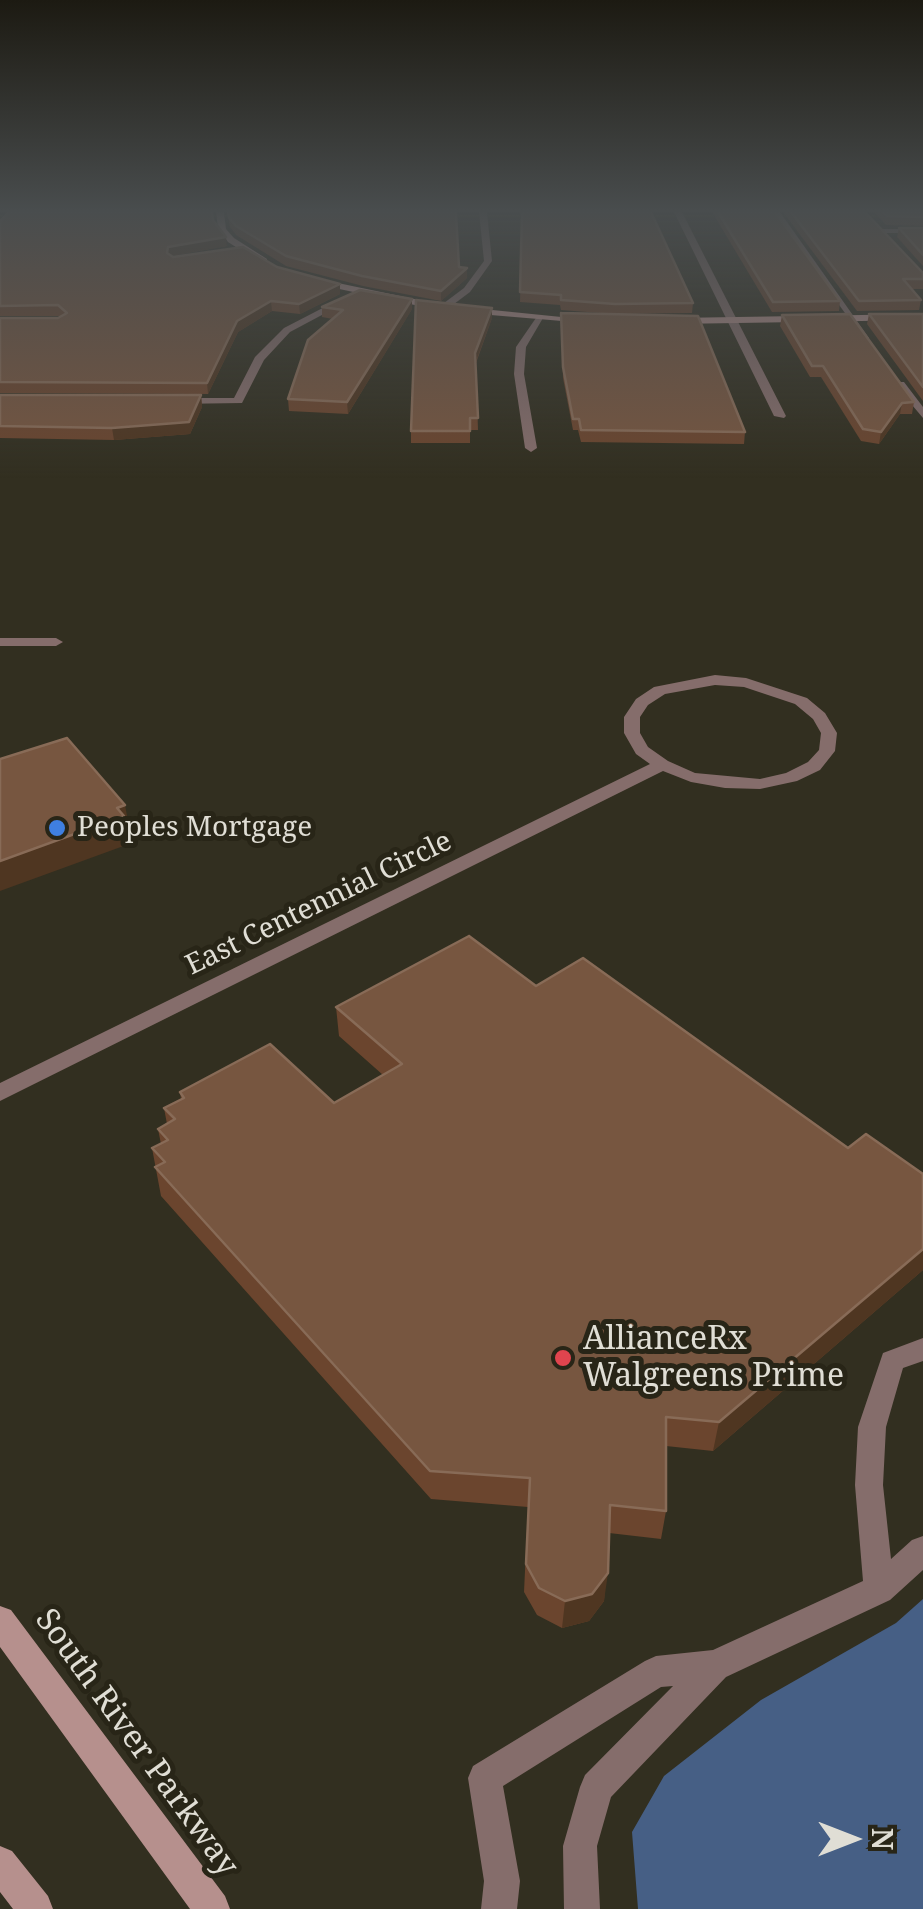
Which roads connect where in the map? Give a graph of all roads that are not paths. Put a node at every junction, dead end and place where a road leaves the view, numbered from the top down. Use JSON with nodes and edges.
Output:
{"nodes":[{"id":1,"x":341,"y":301,"type":"edge"},
{"id":2,"x":405,"y":301,"type":"edge"},
{"id":3,"x":452,"y":301,"type":"edge"},
{"id":4,"x":725,"y":301,"type":"edge"},
{"id":5,"x":840,"y":301,"type":"edge"},
{"id":6,"x":443,"y":308,"type":"junction"},
{"id":7,"x":923,"y":317,"type":"edge"},
{"id":8,"x":538,"y":318,"type":"junction"},
{"id":9,"x":595,"y":320,"type":"edge"},
{"id":10,"x":735,"y":320,"type":"junction"},
{"id":11,"x":854,"y":320,"type":"junction"},
{"id":12,"x":665,"y":321,"type":"edge"},
{"id":13,"x":868,"y":340,"type":"edge"},
{"id":14,"x":890,"y":370,"type":"edge"},
{"id":15,"x":159,"y":401,"type":"edge"},
{"id":16,"x":923,"y":415,"type":"edge"},
{"id":17,"x":780,"y":416,"type":"dead end"},
{"id":18,"x":531,"y":448,"type":"dead end"},
{"id":19,"x":0,"y":642,"type":"edge"},
{"id":20,"x":56,"y":642,"type":"dead end"},
{"id":21,"x":662,"y":765,"type":"junction"},
{"id":22,"x":0,"y":1093,"type":"edge"},
{"id":23,"x":923,"y":1349,"type":"edge"},
{"id":24,"x":923,"y":1550,"type":"edge"},
{"id":25,"x":880,"y":1588,"type":"junction"},
{"id":26,"x":0,"y":1621,"type":"edge"},
{"id":27,"x":715,"y":1666,"type":"junction"},
{"id":28,"x":0,"y":1863,"type":"edge"},
{"id":29,"x":35,"y":1909,"type":"edge"},
{"id":30,"x":212,"y":1909,"type":"edge"},
{"id":31,"x":499,"y":1909,"type":"edge"},
{"id":32,"x":582,"y":1909,"type":"edge"}],
"edges":[{"from":1,"to":15,"type":"street"},
{"from":2,"to":6,"type":"street"},
{"from":3,"to":6,"type":"street"},
{"from":4,"to":10,"type":"street"},
{"from":5,"to":11,"type":"street"},
{"from":6,"to":8,"type":"street"},
{"from":7,"to":11,"type":"street"},
{"from":8,"to":9,"type":"street"},
{"from":8,"to":18,"type":"street"},
{"from":10,"to":11,"type":"street"},
{"from":10,"to":12,"type":"street"},
{"from":10,"to":17,"type":"street"},
{"from":11,"to":13,"type":"street"},
{"from":14,"to":16,"type":"street"},
{"from":19,"to":20,"type":"street"},
{"from":21,"to":21,"type":"street"},
{"from":21,"to":22,"type":"street","name":"East Centennial Circle"},
{"from":23,"to":25,"type":"street"},
{"from":24,"to":25,"type":"street"},
{"from":25,"to":27,"type":"street"},
{"from":26,"to":30,"type":"street","name":"South River Parkway"},
{"from":27,"to":31,"type":"street"},
{"from":27,"to":32,"type":"street"},
{"from":28,"to":29,"type":"street"}]}
